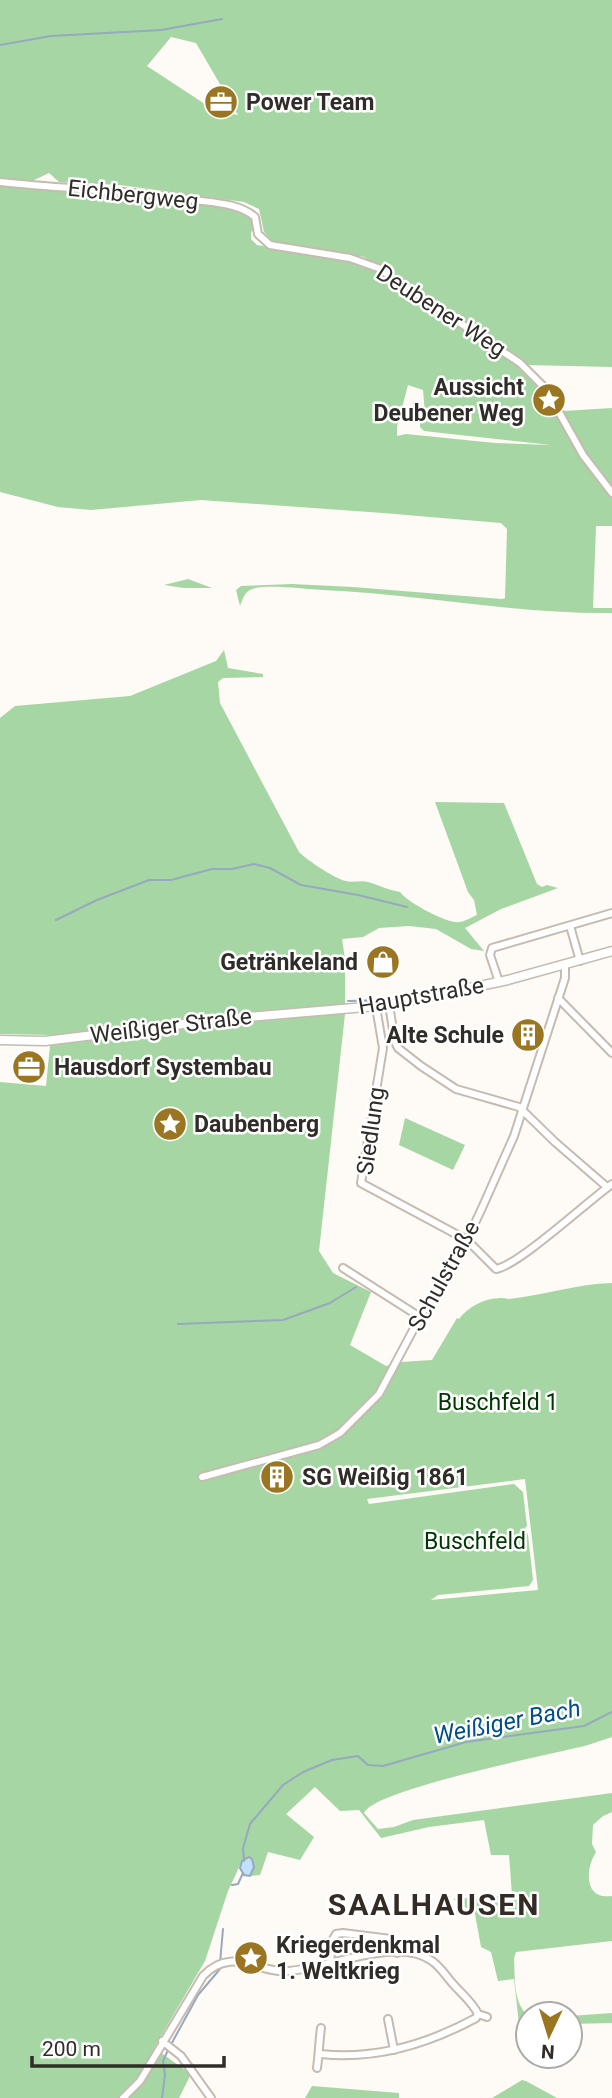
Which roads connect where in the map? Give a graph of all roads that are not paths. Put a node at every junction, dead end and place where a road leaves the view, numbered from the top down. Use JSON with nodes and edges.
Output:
{"nodes":[{"id":1,"x":0,"y":182,"type":"edge"},
{"id":2,"x":258,"y":225,"type":"joint"},
{"id":3,"x":612,"y":493,"type":"edge"},
{"id":4,"x":612,"y":913,"type":"edge"},
{"id":5,"x":570,"y":926,"type":"junction"},
{"id":6,"x":612,"y":951,"type":"edge"},
{"id":7,"x":580,"y":961,"type":"junction"},
{"id":8,"x":565,"y":965,"type":"junction"},
{"id":9,"x":499,"y":982,"type":"junction"},
{"id":10,"x":558,"y":998,"type":"junction"},
{"id":11,"x":389,"y":1005,"type":"junction"},
{"id":12,"x":376,"y":1007,"type":"junction"},
{"id":13,"x":342,"y":1009,"type":"joint"},
{"id":14,"x":0,"y":1040,"type":"edge"},
{"id":15,"x":395,"y":1042,"type":"junction"},
{"id":16,"x":383,"y":1044,"type":"junction"},
{"id":17,"x":612,"y":1053,"type":"edge"},
{"id":18,"x":522,"y":1111,"type":"junction"},
{"id":19,"x":610,"y":1185,"type":"edge"},
{"id":20,"x":467,"y":1241,"type":"junction"},
{"id":21,"x":343,"y":1268,"type":"dead end"},
{"id":22,"x":420,"y":1317,"type":"junction"},
{"id":23,"x":202,"y":1477,"type":"dead end"},
{"id":24,"x":397,"y":1952,"type":"junction"},
{"id":25,"x":330,"y":1963,"type":"junction"},
{"id":26,"x":478,"y":2014,"type":"junction"},
{"id":27,"x":487,"y":2017,"type":"dead end"},
{"id":28,"x":388,"y":2019,"type":"dead end"},
{"id":29,"x":321,"y":2028,"type":"dead end"},
{"id":30,"x":167,"y":2045,"type":"junction"},
{"id":31,"x":394,"y":2050,"type":"junction"},
{"id":32,"x":321,"y":2054,"type":"junction"},
{"id":33,"x":317,"y":2068,"type":"dead end"},
{"id":34,"x":123,"y":2098,"type":"edge"},
{"id":35,"x":211,"y":2098,"type":"edge"}],
"edges":[{"from":1,"to":2,"type":"street","name":"Eichbergweg"},
{"from":2,"to":3,"type":"street","name":"Deubener Weg"},
{"from":4,"to":5,"type":"street","name":"Hauptstraße"},
{"from":5,"to":7,"type":"street"},
{"from":5,"to":9,"type":"street","name":"Hauptstraße"},
{"from":6,"to":7,"type":"street","name":"Hauptstraße"},
{"from":7,"to":8,"type":"street","name":"Hauptstraße"},
{"from":8,"to":9,"type":"street","name":"Hauptstraße"},
{"from":8,"to":10,"type":"street","name":"Schulstraße"},
{"from":9,"to":11,"type":"street","name":"Hauptstraße"},
{"from":10,"to":17,"type":"street"},
{"from":10,"to":18,"type":"street","name":"Schulstraße"},
{"from":11,"to":12,"type":"street","name":"Hauptstraße"},
{"from":11,"to":15,"type":"street"},
{"from":12,"to":13,"type":"street","name":"Hauptstraße"},
{"from":12,"to":16,"type":"street","name":"Siedlung"},
{"from":13,"to":14,"type":"street","name":"Weißiger Straße"},
{"from":15,"to":16,"type":"street"},
{"from":15,"to":18,"type":"street"},
{"from":16,"to":20,"type":"street","name":"Siedlung"},
{"from":18,"to":19,"type":"street"},
{"from":18,"to":20,"type":"street","name":"Schulstraße"},
{"from":19,"to":20,"type":"street"},
{"from":20,"to":22,"type":"street","name":"Schulstraße"},
{"from":21,"to":22,"type":"street"},
{"from":22,"to":23,"type":"street","name":"Schulstraße"},
{"from":24,"to":25,"type":"street"},
{"from":24,"to":25,"type":"street"},
{"from":24,"to":26,"type":"street"},
{"from":25,"to":30,"type":"street"},
{"from":26,"to":27,"type":"street"},
{"from":26,"to":31,"type":"street"},
{"from":28,"to":31,"type":"street"},
{"from":29,"to":32,"type":"street"},
{"from":30,"to":34,"type":"street"},
{"from":30,"to":35,"type":"street"},
{"from":31,"to":32,"type":"street"},
{"from":32,"to":33,"type":"street"}]}
